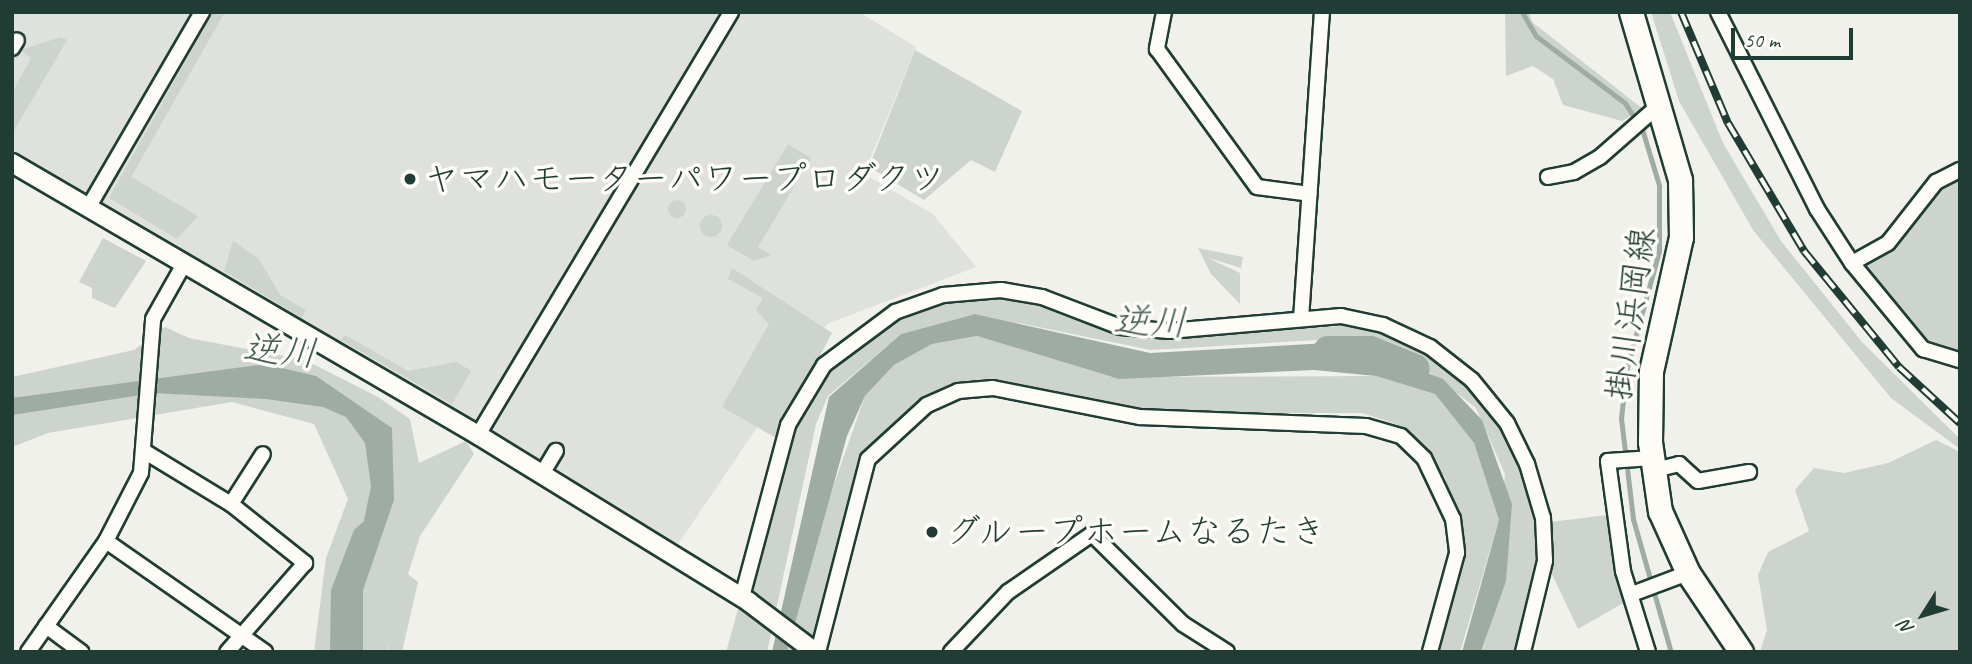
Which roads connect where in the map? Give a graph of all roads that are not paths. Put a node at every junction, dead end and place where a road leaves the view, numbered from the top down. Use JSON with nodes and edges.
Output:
{"nodes":[{"id":1,"x":202,"y":12,"type":"edge"},
{"id":2,"x":731,"y":12,"type":"edge"},
{"id":3,"x":1164,"y":12,"type":"edge"},
{"id":4,"x":1322,"y":12,"type":"edge"},
{"id":5,"x":1631,"y":12,"type":"edge"},
{"id":6,"x":1718,"y":12,"type":"edge"},
{"id":7,"x":1653,"y":110,"type":"junction"},
{"id":8,"x":12,"y":163,"type":"edge"},
{"id":9,"x":1960,"y":170,"type":"edge"},
{"id":10,"x":1548,"y":177,"type":"dead end"},
{"id":11,"x":1310,"y":194,"type":"junction"},
{"id":12,"x":88,"y":208,"type":"junction"},
{"id":13,"x":1852,"y":263,"type":"junction"},
{"id":14,"x":184,"y":264,"type":"junction"},
{"id":15,"x":1301,"y":319,"type":"junction"},
{"id":16,"x":1960,"y":360,"type":"edge"},
{"id":17,"x":478,"y":435,"type":"junction"},
{"id":18,"x":556,"y":451,"type":"dead end"},
{"id":19,"x":147,"y":453,"type":"junction"},
{"id":20,"x":263,"y":454,"type":"dead end"},
{"id":21,"x":1648,"y":462,"type":"junction"},
{"id":22,"x":1749,"y":472,"type":"dead end"},
{"id":23,"x":542,"y":474,"type":"junction"},
{"id":24,"x":231,"y":504,"type":"junction"},
{"id":25,"x":106,"y":541,"type":"junction"},
{"id":26,"x":1678,"y":577,"type":"junction"},
{"id":27,"x":1637,"y":592,"type":"junction"},
{"id":28,"x":746,"y":599,"type":"junction"},
{"id":29,"x":46,"y":626,"type":"junction"},
{"id":30,"x":241,"y":635,"type":"junction"},
{"id":31,"x":814,"y":650,"type":"edge"},
{"id":32,"x":28,"y":652,"type":"edge"},
{"id":33,"x":81,"y":652,"type":"edge"},
{"id":34,"x":227,"y":652,"type":"edge"},
{"id":35,"x":265,"y":652,"type":"edge"},
{"id":36,"x":950,"y":652,"type":"edge"},
{"id":37,"x":1227,"y":652,"type":"edge"},
{"id":38,"x":1430,"y":652,"type":"edge"},
{"id":39,"x":1524,"y":652,"type":"edge"},
{"id":40,"x":1648,"y":652,"type":"edge"},
{"id":41,"x":1741,"y":652,"type":"edge"}],
"edges":[{"from":1,"to":12,"type":"street"},
{"from":2,"to":17,"type":"street"},
{"from":3,"to":11,"type":"street"},
{"from":4,"to":11,"type":"street"},
{"from":5,"to":7,"type":"main road","name":"掛川浜岡線"},
{"from":6,"to":13,"type":"street"},
{"from":7,"to":10,"type":"street"},
{"from":7,"to":21,"type":"main road","name":"掛川浜岡線"},
{"from":8,"to":12,"type":"street"},
{"from":9,"to":13,"type":"street"},
{"from":11,"to":15,"type":"street"},
{"from":12,"to":14,"type":"street"},
{"from":13,"to":16,"type":"street"},
{"from":14,"to":17,"type":"street"},
{"from":14,"to":19,"type":"street"},
{"from":15,"to":28,"type":"street"},
{"from":15,"to":39,"type":"street"},
{"from":17,"to":23,"type":"street"},
{"from":18,"to":23,"type":"street"},
{"from":19,"to":24,"type":"street"},
{"from":19,"to":25,"type":"street"},
{"from":20,"to":24,"type":"street"},
{"from":21,"to":22,"type":"street"},
{"from":21,"to":26,"type":"main road","name":"掛川浜岡線"},
{"from":21,"to":27,"type":"street"},
{"from":23,"to":28,"type":"street"},
{"from":24,"to":30,"type":"street"},
{"from":25,"to":29,"type":"street"},
{"from":25,"to":30,"type":"street"},
{"from":26,"to":27,"type":"street"},
{"from":26,"to":41,"type":"main road","name":"掛川浜岡線"},
{"from":27,"to":40,"type":"street"},
{"from":28,"to":31,"type":"street"},
{"from":29,"to":32,"type":"street"},
{"from":29,"to":33,"type":"street"},
{"from":30,"to":34,"type":"street"},
{"from":30,"to":35,"type":"street"},
{"from":31,"to":38,"type":"street"},
{"from":36,"to":37,"type":"street"}]}
